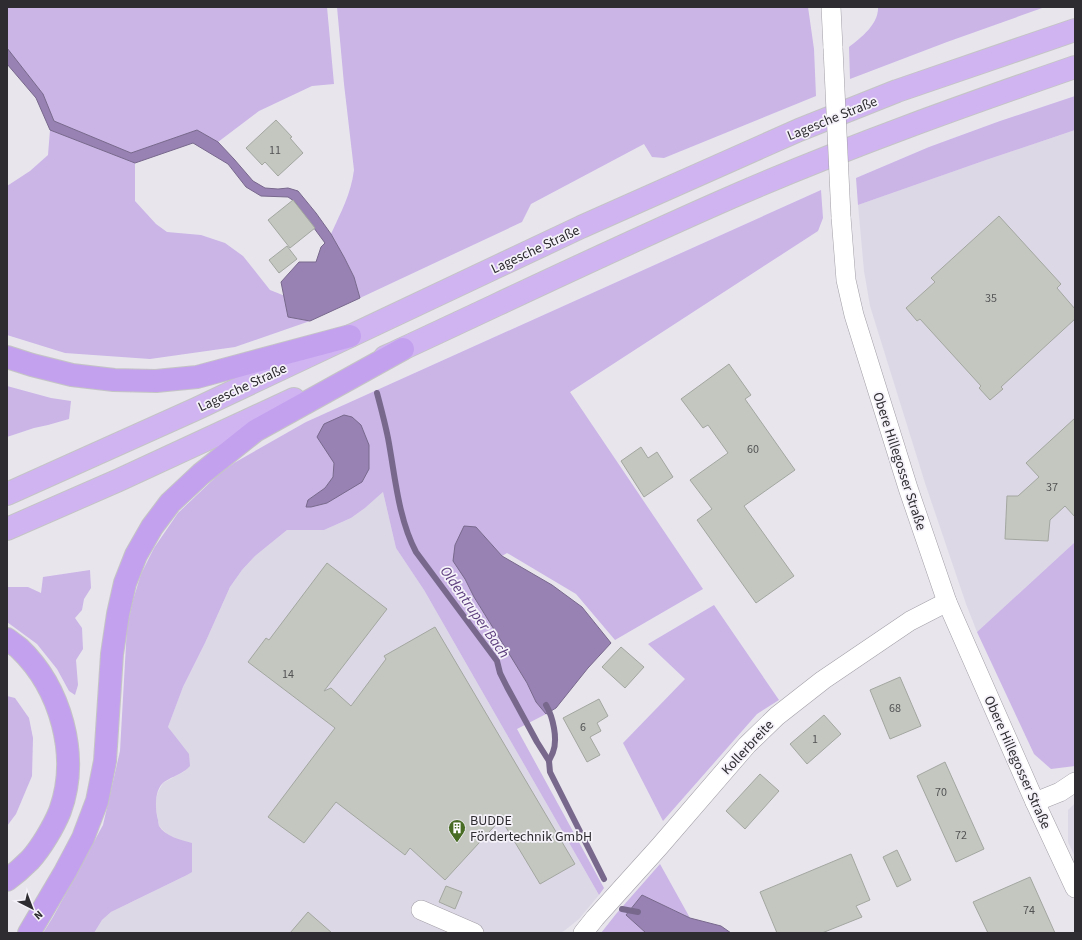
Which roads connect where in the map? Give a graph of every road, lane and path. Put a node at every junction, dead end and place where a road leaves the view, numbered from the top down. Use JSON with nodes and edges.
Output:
{"nodes":[{"id":1,"x":831,"y":7,"type":"edge"},
{"id":2,"x":1075,"y":30,"type":"edge"},
{"id":3,"x":1075,"y":67,"type":"edge"},
{"id":4,"x":350,"y":336,"type":"junction"},
{"id":5,"x":403,"y":349,"type":"junction"},
{"id":6,"x":7,"y":357,"type":"edge"},
{"id":7,"x":7,"y":494,"type":"edge"},
{"id":8,"x":7,"y":530,"type":"edge"},
{"id":9,"x":947,"y":602,"type":"junction"},
{"id":10,"x":7,"y":639,"type":"edge"},
{"id":11,"x":1075,"y":782,"type":"edge"},
{"id":12,"x":1035,"y":802,"type":"junction"},
{"id":13,"x":7,"y":880,"type":"edge"},
{"id":14,"x":1075,"y":888,"type":"edge"},
{"id":15,"x":421,"y":910,"type":"dead end"},
{"id":16,"x":28,"y":933,"type":"edge"},
{"id":17,"x":474,"y":933,"type":"edge"},
{"id":18,"x":583,"y":933,"type":"edge"}],
"edges":[{"from":1,"to":9,"type":"street","name":"Obere Hillegosser Straße","bridge":true},
{"from":2,"to":4,"type":"highway","name":"Lagesche Straße"},
{"from":3,"to":5,"type":"highway"},
{"from":4,"to":6,"type":"highway"},
{"from":4,"to":7,"type":"highway","name":"Lagesche Straße"},
{"from":5,"to":8,"type":"highway"},
{"from":5,"to":16,"type":"highway"},
{"from":9,"to":12,"type":"street","name":"Obere Hillegosser Straße"},
{"from":9,"to":18,"type":"street","name":"Kollerbreite"},
{"from":10,"to":13,"type":"highway"},
{"from":11,"to":12,"type":"street"},
{"from":12,"to":14,"type":"street","name":"Obere Hillegosser Straße"},
{"from":15,"to":17,"type":"street"}]}
